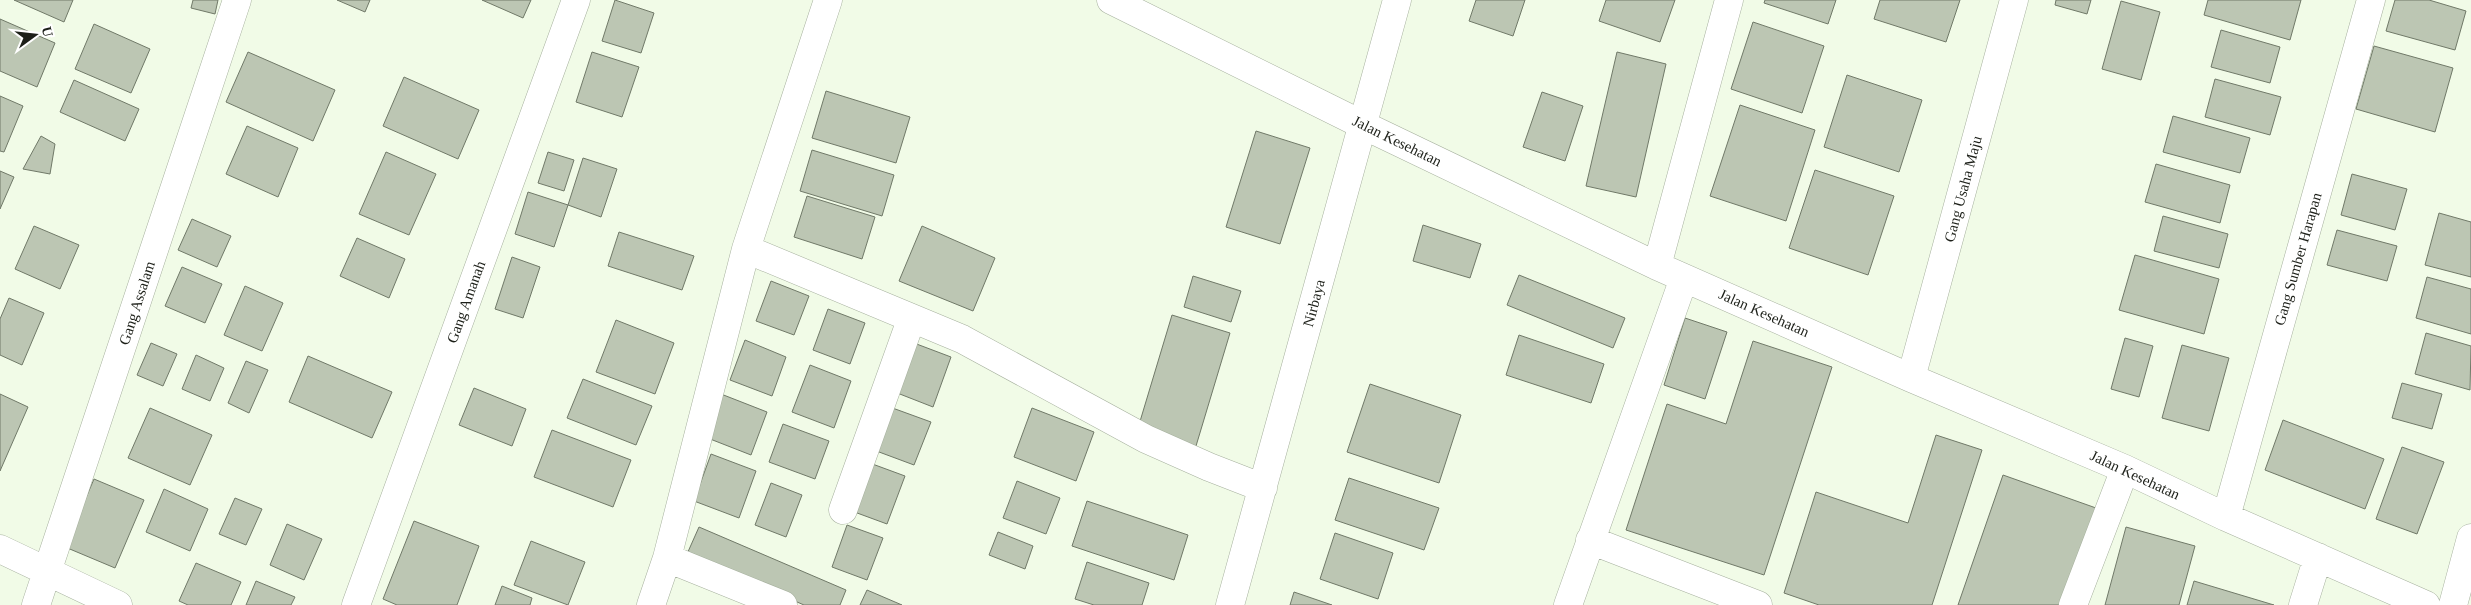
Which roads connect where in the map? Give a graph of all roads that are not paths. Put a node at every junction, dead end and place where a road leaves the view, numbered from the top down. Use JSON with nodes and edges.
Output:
{"nodes":[{"id":1,"x":237,"y":0,"type":"edge"},
{"id":2,"x":576,"y":0,"type":"edge"},
{"id":3,"x":828,"y":0,"type":"edge"},
{"id":4,"x":1111,"y":0,"type":"edge"},
{"id":5,"x":1397,"y":0,"type":"edge"},
{"id":6,"x":1729,"y":0,"type":"edge"},
{"id":7,"x":2014,"y":0,"type":"edge"},
{"id":8,"x":2371,"y":0,"type":"edge"},
{"id":9,"x":1363,"y":125,"type":"junction"},
{"id":10,"x":746,"y":250,"type":"junction"},
{"id":11,"x":1657,"y":266,"type":"junction"},
{"id":12,"x":1684,"y":278,"type":"junction"},
{"id":13,"x":911,"y":320,"type":"junction"},
{"id":14,"x":1911,"y":378,"type":"junction"},
{"id":15,"x":2125,"y":469,"type":"junction"},
{"id":16,"x":1263,"y":488,"type":"junction"},
{"id":17,"x":843,"y":510,"type":"dead end"},
{"id":18,"x":2226,"y":517,"type":"junction"},
{"id":19,"x":2471,"y":538,"type":"edge"},
{"id":20,"x":1590,"y":540,"type":"junction"},
{"id":21,"x":0,"y":548,"type":"edge"},
{"id":22,"x":2318,"y":557,"type":"junction"},
{"id":23,"x":667,"y":558,"type":"junction"},
{"id":24,"x":47,"y":573,"type":"junction"},
{"id":25,"x":36,"y":605,"type":"edge"},
{"id":26,"x":118,"y":605,"type":"edge"},
{"id":27,"x":356,"y":605,"type":"edge"},
{"id":28,"x":651,"y":605,"type":"edge"},
{"id":29,"x":783,"y":605,"type":"edge"},
{"id":30,"x":1230,"y":605,"type":"edge"},
{"id":31,"x":1568,"y":605,"type":"edge"},
{"id":32,"x":1758,"y":605,"type":"edge"},
{"id":33,"x":2073,"y":605,"type":"edge"},
{"id":34,"x":2303,"y":605,"type":"edge"},
{"id":35,"x":2426,"y":605,"type":"edge"},
{"id":36,"x":2453,"y":605,"type":"edge"}],
"edges":[{"from":1,"to":24,"type":"street","name":"Gang Assalam"},
{"from":2,"to":27,"type":"street","name":"Gang Amanah"},
{"from":3,"to":10,"type":"street"},
{"from":4,"to":9,"type":"street","name":"Jalan Kesehatan"},
{"from":5,"to":9,"type":"street","name":"Nirbaya"},
{"from":6,"to":11,"type":"street"},
{"from":7,"to":14,"type":"street","name":"Gang Usaha Maju"},
{"from":8,"to":18,"type":"street","name":"Gang Sumber Harapan"},
{"from":9,"to":11,"type":"street","name":"Jalan Kesehatan"},
{"from":9,"to":16,"type":"street","name":"Nirbaya"},
{"from":10,"to":13,"type":"street"},
{"from":10,"to":23,"type":"street"},
{"from":11,"to":12,"type":"street","name":"Jalan Kesehatan"},
{"from":12,"to":14,"type":"street","name":"Jalan Kesehatan"},
{"from":12,"to":20,"type":"street"},
{"from":13,"to":16,"type":"street"},
{"from":13,"to":17,"type":"street"},
{"from":14,"to":15,"type":"street","name":"Jalan Kesehatan"},
{"from":15,"to":18,"type":"street","name":"Jalan Kesehatan"},
{"from":15,"to":33,"type":"street"},
{"from":16,"to":30,"type":"street","name":"Nirbaya"},
{"from":18,"to":22,"type":"street","name":"Jalan Kesehatan"},
{"from":19,"to":36,"type":"street"},
{"from":20,"to":31,"type":"street"},
{"from":20,"to":32,"type":"street"},
{"from":21,"to":24,"type":"street"},
{"from":22,"to":34,"type":"street"},
{"from":22,"to":35,"type":"street","name":"Jalan Kesehatan"},
{"from":23,"to":28,"type":"street"},
{"from":23,"to":29,"type":"street"},
{"from":24,"to":25,"type":"street","name":"Gang Assalam"},
{"from":24,"to":26,"type":"street"}]}
